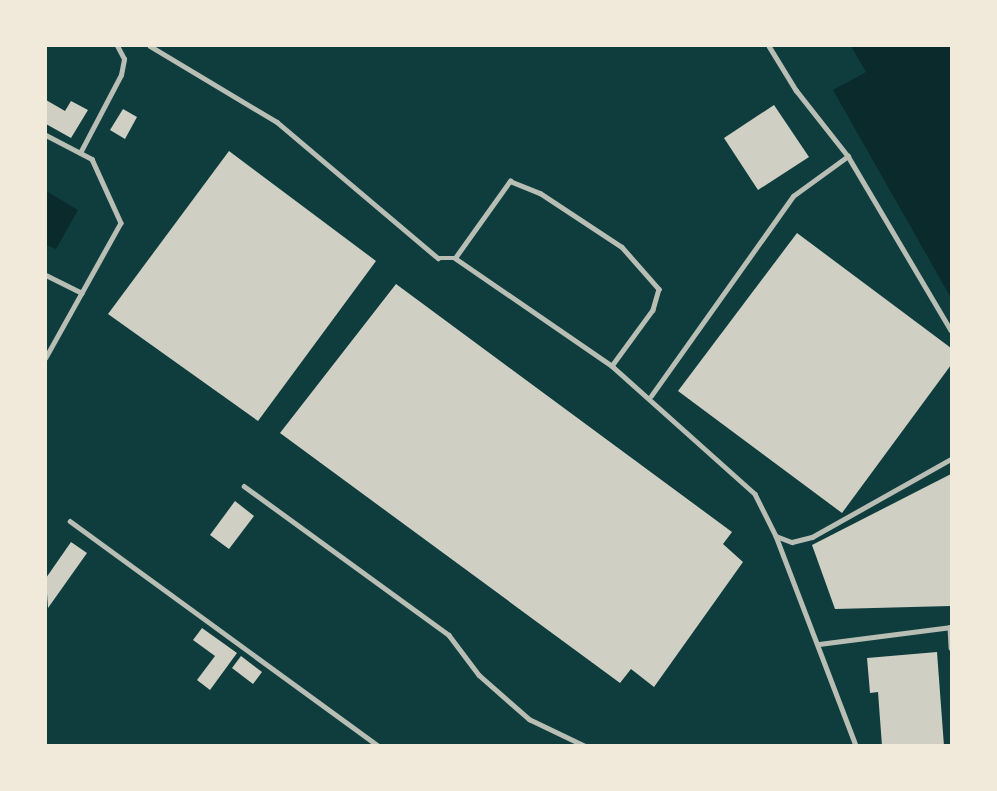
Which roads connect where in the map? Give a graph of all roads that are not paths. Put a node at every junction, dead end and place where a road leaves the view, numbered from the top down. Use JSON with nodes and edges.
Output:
{"nodes":[{"id":1,"x":117,"y":46,"type":"edge"},
{"id":2,"x":150,"y":46,"type":"edge"},
{"id":3,"x":769,"y":46,"type":"edge"},
{"id":4,"x":46,"y":135,"type":"edge"},
{"id":5,"x":80,"y":153,"type":"junction"},
{"id":6,"x":848,"y":156,"type":"junction"},
{"id":7,"x":455,"y":258,"type":"junction"},
{"id":8,"x":46,"y":275,"type":"edge"},
{"id":9,"x":82,"y":293,"type":"junction"},
{"id":10,"x":951,"y":330,"type":"edge"},
{"id":11,"x":46,"y":358,"type":"edge"},
{"id":12,"x":612,"y":366,"type":"junction"},
{"id":13,"x":650,"y":396,"type":"junction"},
{"id":14,"x":951,"y":459,"type":"edge"},
{"id":15,"x":244,"y":486,"type":"dead end"},
{"id":16,"x":70,"y":521,"type":"dead end"},
{"id":17,"x":776,"y":536,"type":"junction"},
{"id":18,"x":951,"y":627,"type":"edge"},
{"id":19,"x":818,"y":644,"type":"junction"},
{"id":20,"x":951,"y":648,"type":"edge"},
{"id":21,"x":379,"y":746,"type":"edge"},
{"id":22,"x":585,"y":746,"type":"edge"},
{"id":23,"x":856,"y":746,"type":"edge"}],
"edges":[{"from":1,"to":5,"type":"lane"},
{"from":2,"to":7,"type":"lane"},
{"from":3,"to":6,"type":"lane"},
{"from":4,"to":5,"type":"lane"},
{"from":5,"to":9,"type":"lane"},
{"from":6,"to":10,"type":"lane"},
{"from":6,"to":13,"type":"lane"},
{"from":7,"to":12,"type":"lane"},
{"from":7,"to":12,"type":"lane"},
{"from":8,"to":9,"type":"lane"},
{"from":9,"to":11,"type":"lane"},
{"from":12,"to":13,"type":"lane"},
{"from":13,"to":17,"type":"lane"},
{"from":14,"to":17,"type":"lane"},
{"from":15,"to":22,"type":"lane"},
{"from":16,"to":21,"type":"lane"},
{"from":17,"to":19,"type":"lane"},
{"from":18,"to":19,"type":"lane"},
{"from":18,"to":20,"type":"lane"},
{"from":19,"to":23,"type":"lane"}]}
